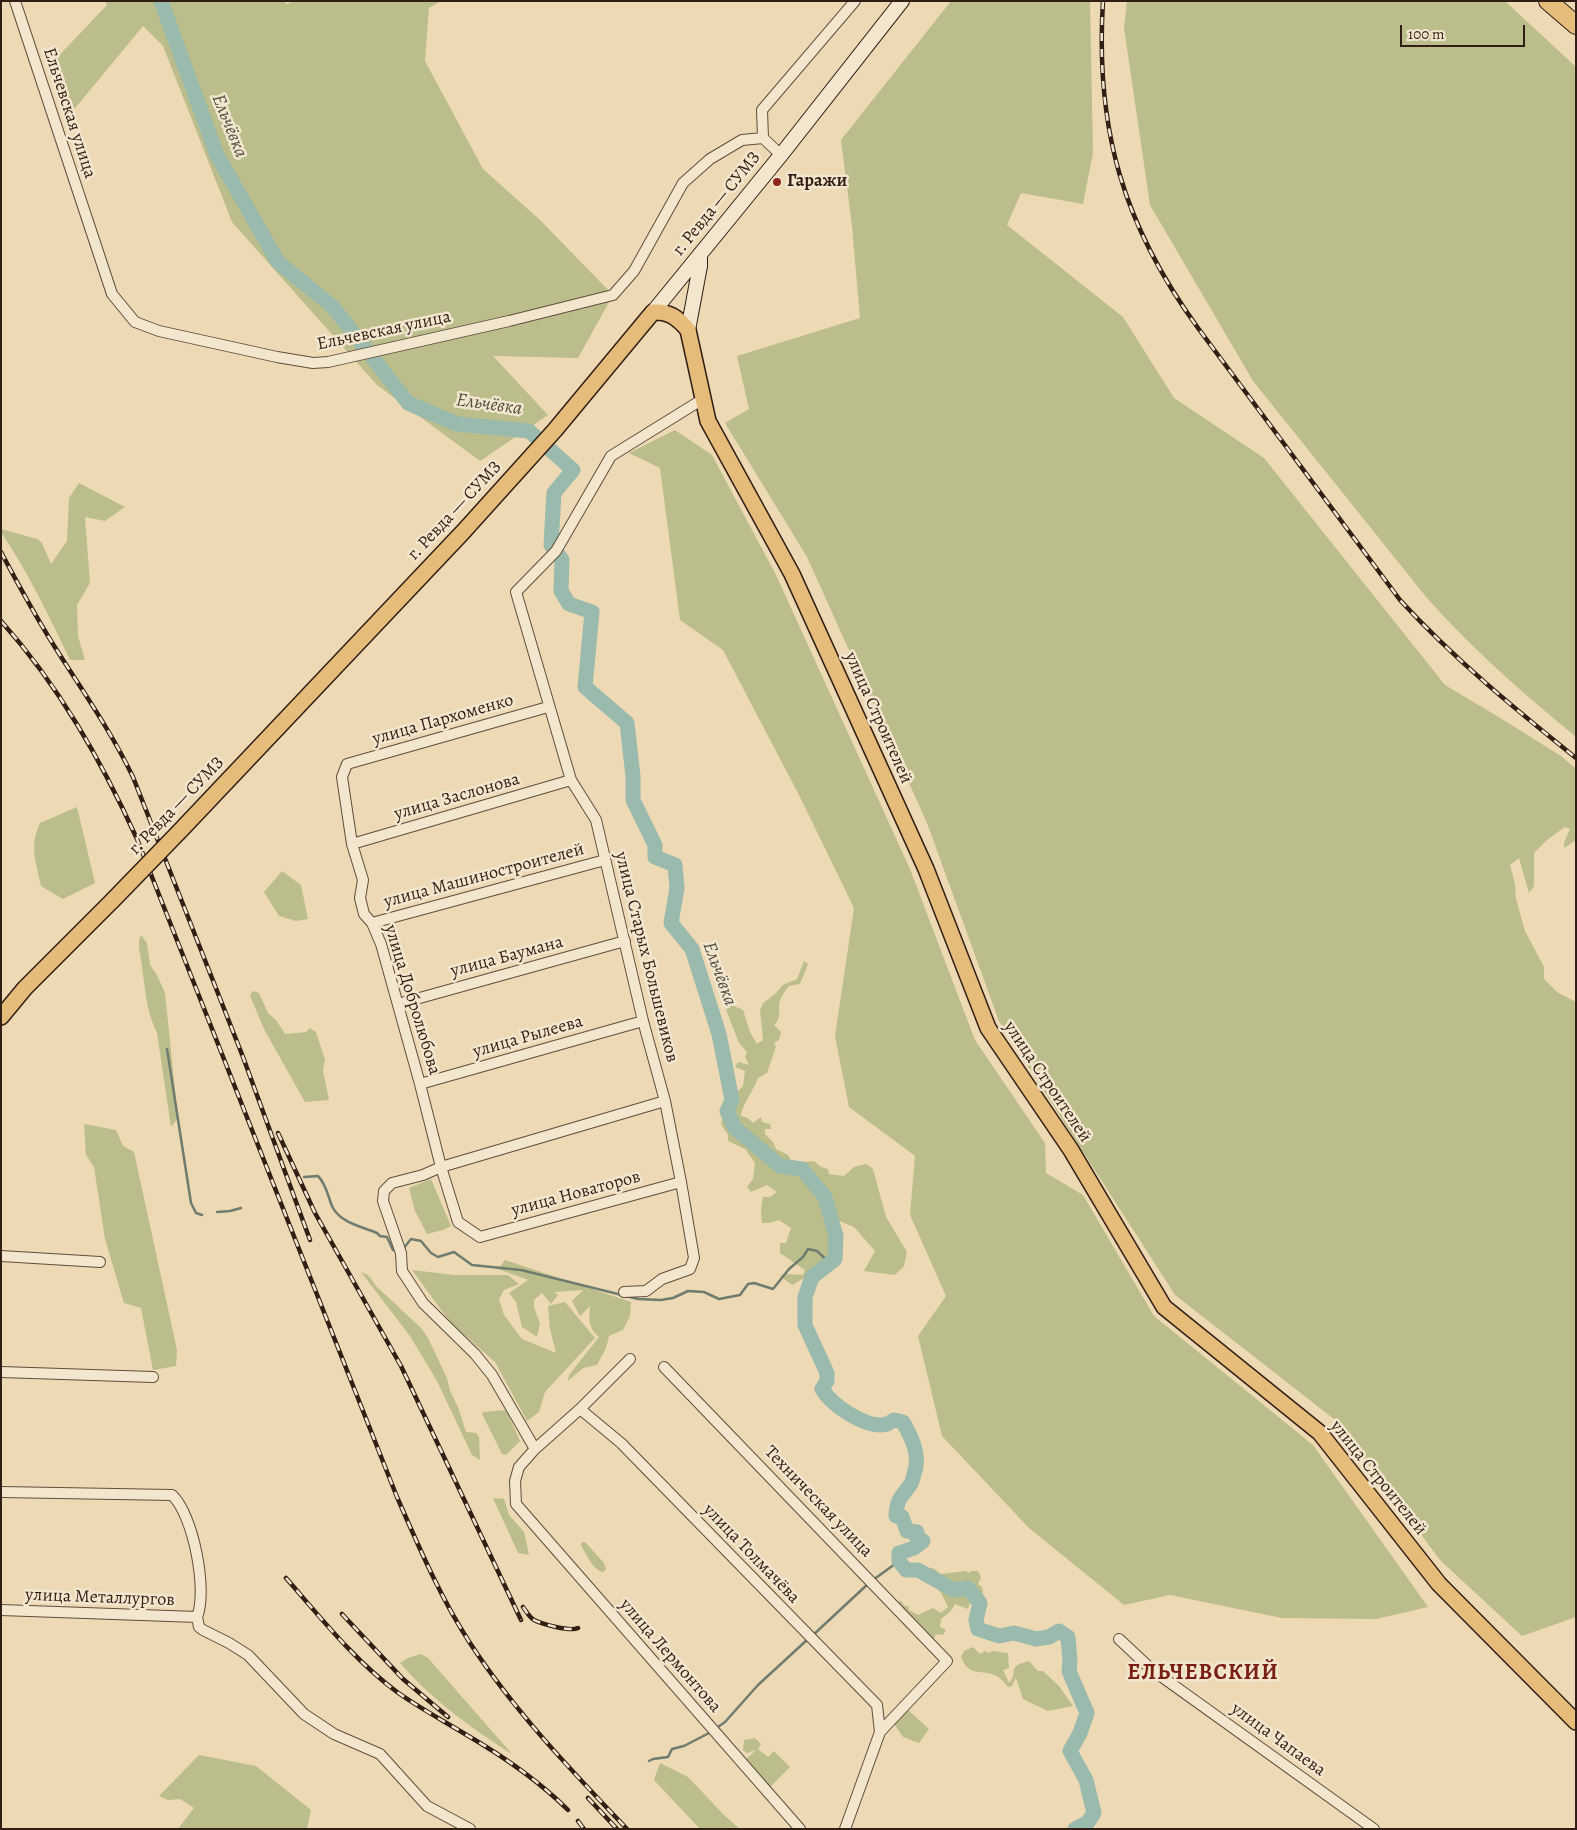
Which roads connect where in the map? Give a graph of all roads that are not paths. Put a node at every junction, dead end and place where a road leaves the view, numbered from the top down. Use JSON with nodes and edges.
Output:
{"nodes":[{"id":1,"x":14,"y":1,"type":"edge"},
{"id":2,"x":855,"y":1,"type":"edge"},
{"id":3,"x":902,"y":1,"type":"edge"},
{"id":4,"x":1548,"y":1,"type":"edge"},
{"id":5,"x":1564,"y":1,"type":"edge"},
{"id":6,"x":1576,"y":11,"type":"edge"},
{"id":7,"x":1576,"y":25,"type":"edge"},
{"id":8,"x":763,"y":138,"type":"junction"},
{"id":9,"x":781,"y":155,"type":"junction"},
{"id":10,"x":700,"y":254,"type":"junction"},
{"id":11,"x":653,"y":312,"type":"junction"},
{"id":12,"x":688,"y":330,"type":"junction"},
{"id":13,"x":703,"y":399,"type":"junction"},
{"id":14,"x":548,"y":707,"type":"junction"},
{"id":15,"x":347,"y":764,"type":"joint"},
{"id":16,"x":571,"y":780,"type":"junction"},
{"id":17,"x":352,"y":844,"type":"junction"},
{"id":18,"x":605,"y":860,"type":"junction"},
{"id":19,"x":372,"y":923,"type":"junction"},
{"id":20,"x":625,"y":941,"type":"junction"},
{"id":21,"x":398,"y":1004,"type":"junction"},
{"id":22,"x":1,"y":1017,"type":"edge"},
{"id":23,"x":644,"y":1021,"type":"junction"},
{"id":24,"x":420,"y":1084,"type":"junction"},
{"id":25,"x":665,"y":1101,"type":"junction"},
{"id":26,"x":441,"y":1167,"type":"junction"},
{"id":27,"x":681,"y":1182,"type":"junction"},
{"id":28,"x":480,"y":1237,"type":"joint"},
{"id":29,"x":1,"y":1256,"type":"edge"},
{"id":30,"x":100,"y":1262,"type":"dead end"},
{"id":31,"x":624,"y":1292,"type":"dead end"},
{"id":32,"x":630,"y":1359,"type":"dead end"},
{"id":33,"x":664,"y":1367,"type":"dead end"},
{"id":34,"x":1,"y":1372,"type":"edge"},
{"id":35,"x":153,"y":1377,"type":"dead end"},
{"id":36,"x":580,"y":1408,"type":"junction"},
{"id":37,"x":535,"y":1449,"type":"junction"},
{"id":38,"x":1,"y":1492,"type":"edge"},
{"id":39,"x":1,"y":1610,"type":"edge"},
{"id":40,"x":197,"y":1617,"type":"junction"},
{"id":41,"x":1119,"y":1639,"type":"dead end"},
{"id":42,"x":1576,"y":1722,"type":"edge"},
{"id":43,"x":880,"y":1732,"type":"junction"},
{"id":44,"x":470,"y":1829,"type":"edge"},
{"id":45,"x":800,"y":1829,"type":"edge"},
{"id":46,"x":844,"y":1829,"type":"edge"},
{"id":47,"x":1374,"y":1829,"type":"edge"}],
"edges":[{"from":1,"to":8,"type":"street","name":"Ельчевская улица"},
{"from":2,"to":8,"type":"street"},
{"from":3,"to":9,"type":"street","name":"г. Ревда — СУМЗ"},
{"from":4,"to":7,"type":"highway"},
{"from":5,"to":6,"type":"highway"},
{"from":8,"to":9,"type":"street"},
{"from":9,"to":10,"type":"street","name":"г. Ревда — СУМЗ"},
{"from":10,"to":11,"type":"street","name":"г. Ревда — СУМЗ"},
{"from":10,"to":12,"type":"street","name":"улица Строителей"},
{"from":11,"to":12,"type":"main road"},
{"from":11,"to":22,"type":"main road","name":"г. Ревда — СУМЗ","bridge":true},
{"from":12,"to":13,"type":"main road","name":"улица Строителей"},
{"from":13,"to":14,"type":"street","name":"улица Старых Большевиков"},
{"from":13,"to":42,"type":"main road","name":"улица Строителей"},
{"from":14,"to":15,"type":"street","name":"улица Пархоменко"},
{"from":14,"to":16,"type":"street","name":"улица Старых Большевиков"},
{"from":15,"to":17,"type":"street","name":"улица Добролюбова"},
{"from":16,"to":17,"type":"street","name":"улица Заслонова"},
{"from":16,"to":18,"type":"street","name":"улица Старых Большевиков"},
{"from":17,"to":19,"type":"street","name":"улица Добролюбова"},
{"from":18,"to":19,"type":"street","name":"улица Машиностроителей"},
{"from":18,"to":20,"type":"street","name":"улица Старых Большевиков"},
{"from":19,"to":21,"type":"street","name":"улица Добролюбова"},
{"from":20,"to":21,"type":"street","name":"улица Баумана"},
{"from":20,"to":23,"type":"street","name":"улица Старых Большевиков"},
{"from":21,"to":24,"type":"street","name":"улица Добролюбова"},
{"from":23,"to":24,"type":"street","name":"улица Рылеева"},
{"from":23,"to":25,"type":"street","name":"улица Старых Большевиков"},
{"from":24,"to":26,"type":"street","name":"улица Добролюбова"},
{"from":25,"to":26,"type":"street"},
{"from":25,"to":27,"type":"street","name":"улица Старых Большевиков"},
{"from":26,"to":28,"type":"street","name":"улица Добролюбова"},
{"from":26,"to":37,"type":"street"},
{"from":27,"to":28,"type":"street","name":"улица Новаторов"},
{"from":27,"to":31,"type":"street","name":"улица Старых Большевиков"},
{"from":29,"to":30,"type":"street"},
{"from":32,"to":36,"type":"street"},
{"from":33,"to":43,"type":"street","name":"Техническая улица"},
{"from":34,"to":35,"type":"street"},
{"from":36,"to":37,"type":"street"},
{"from":36,"to":43,"type":"street","name":"улица Толмачёва"},
{"from":37,"to":45,"type":"street","name":"улица Лермонтова"},
{"from":38,"to":40,"type":"street","name":"улица Металлургов"},
{"from":39,"to":40,"type":"street","name":"улица Металлургов"},
{"from":40,"to":44,"type":"street","name":"улица Металлургов"},
{"from":41,"to":47,"type":"street","name":"улица Чапаева"},
{"from":43,"to":46,"type":"street"}]}
